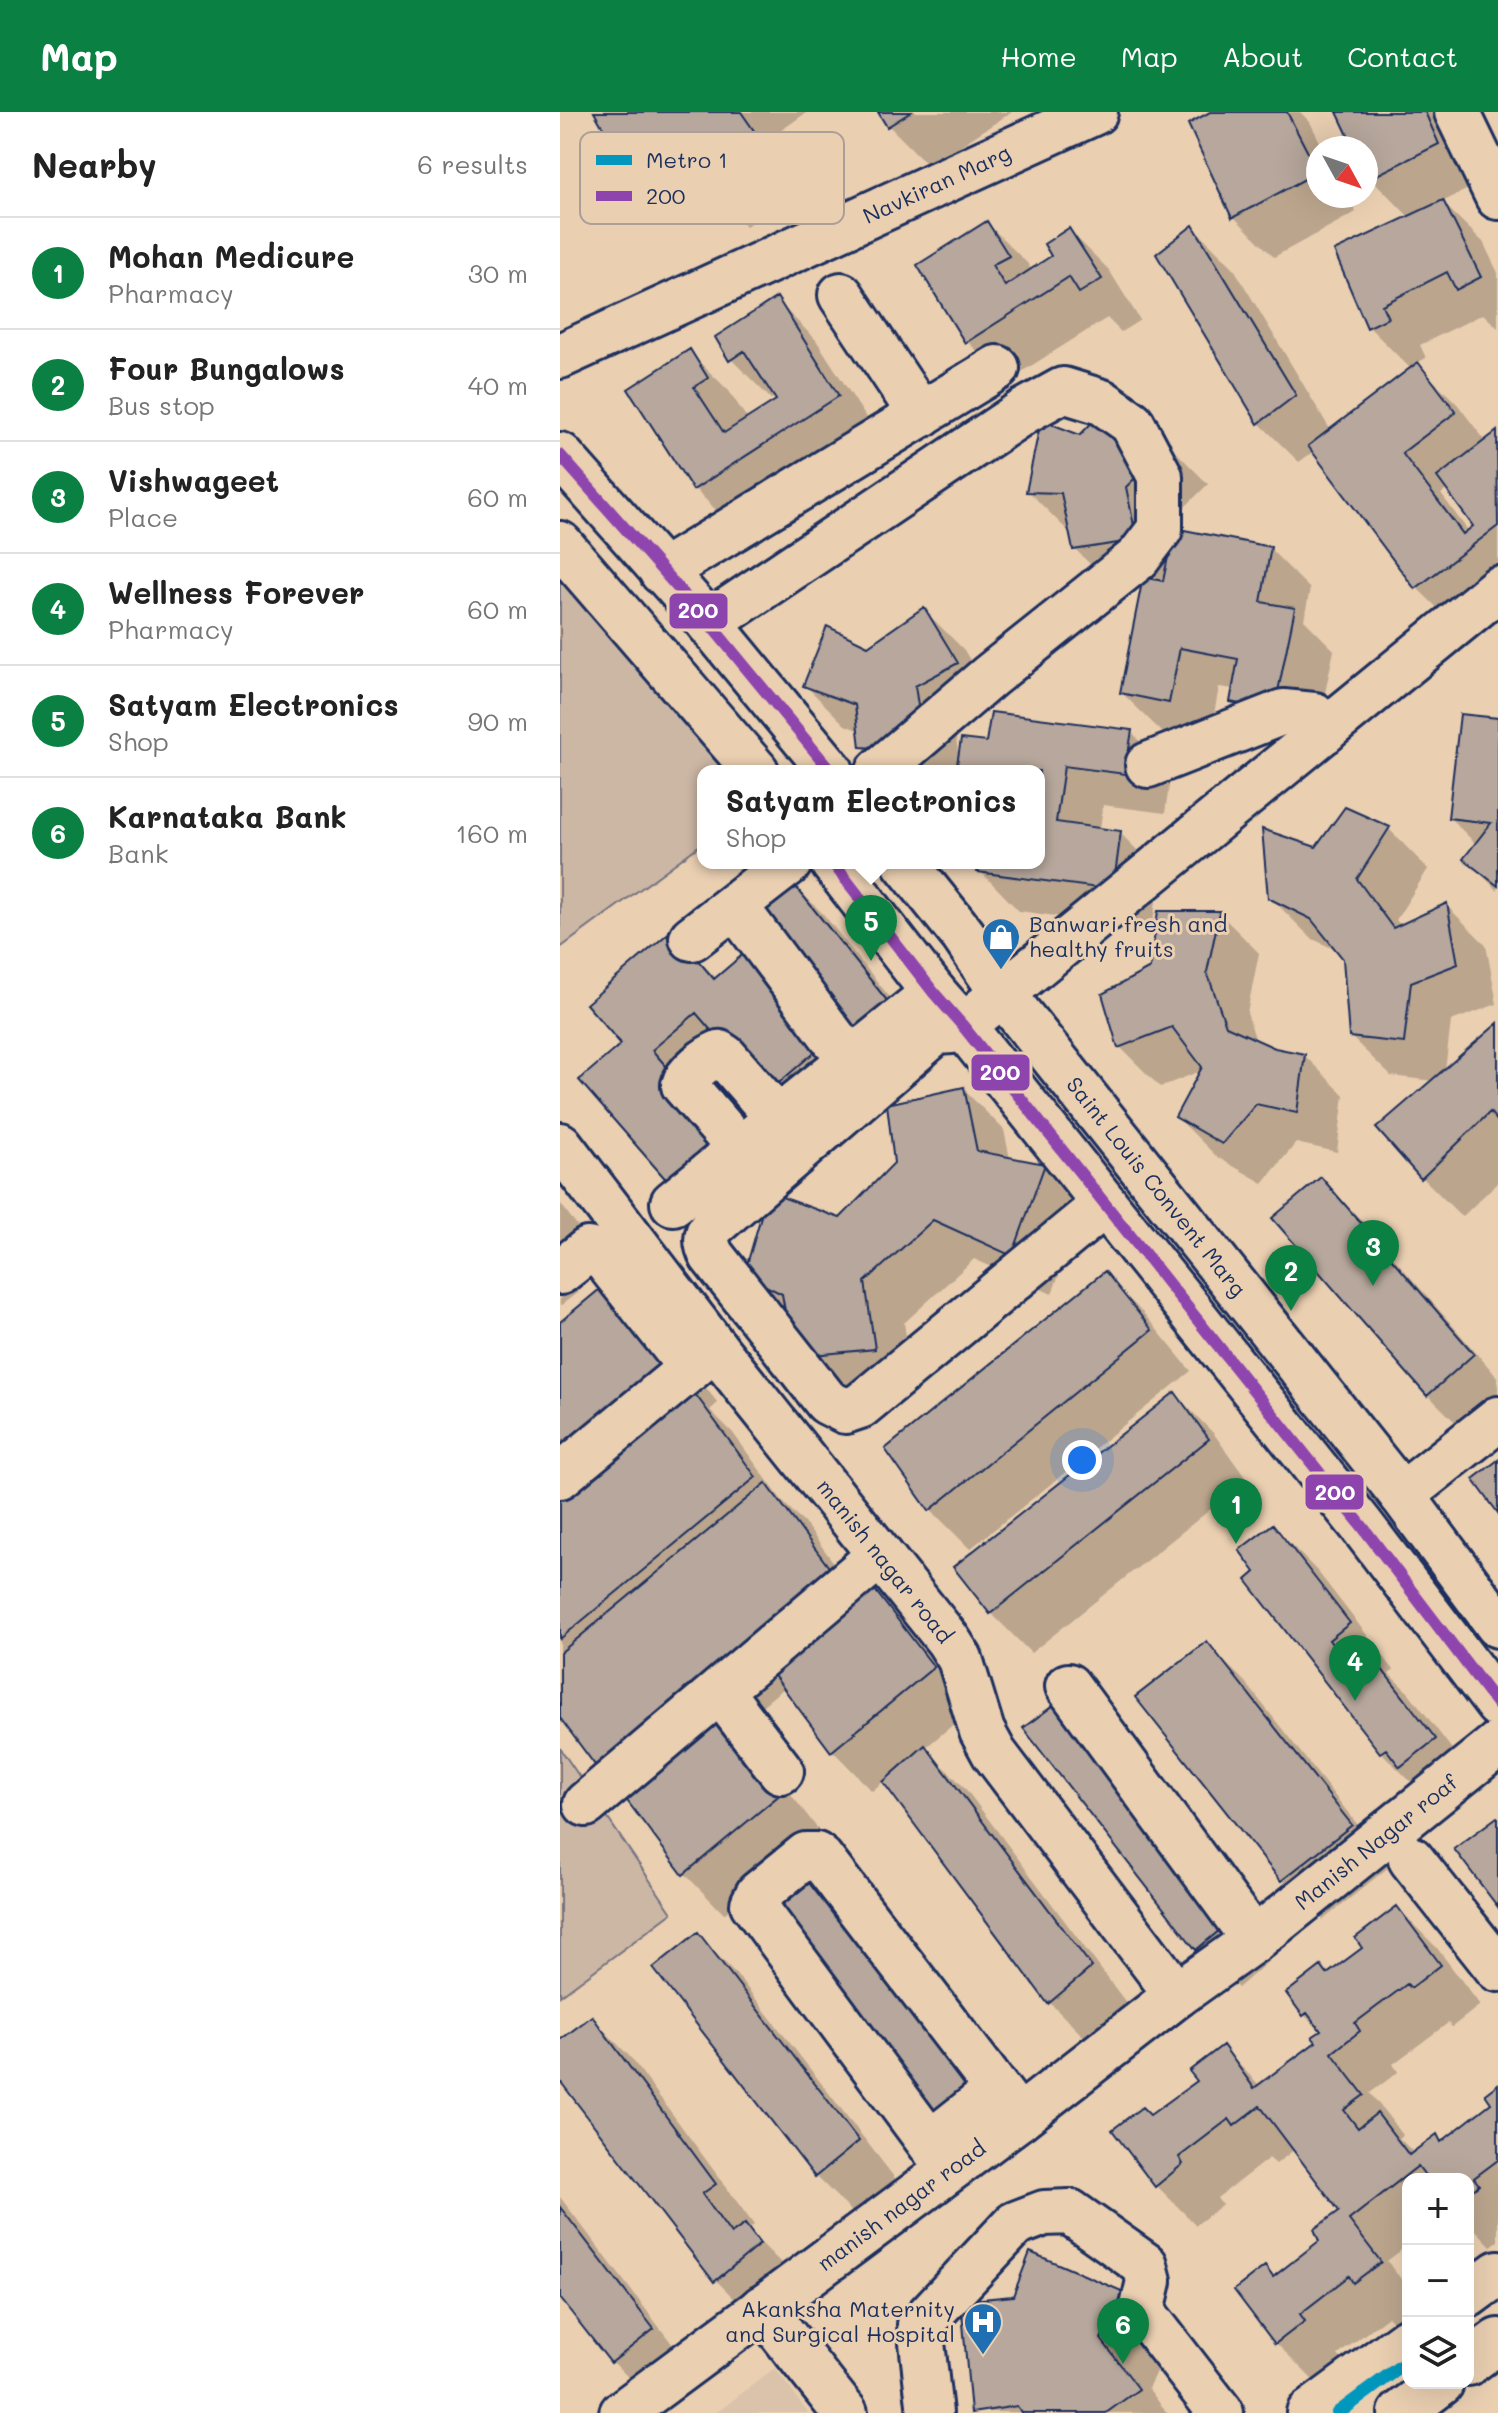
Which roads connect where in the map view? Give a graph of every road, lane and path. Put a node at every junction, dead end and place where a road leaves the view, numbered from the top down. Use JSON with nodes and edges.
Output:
{"nodes":[{"id":1,"x":1095,"y":112,"type":"edge"},
{"id":2,"x":1457,"y":112,"type":"edge"},
{"id":3,"x":1498,"y":197,"type":"edge"},
{"id":4,"x":841,"y":295,"type":"dead end"},
{"id":5,"x":560,"y":356,"type":"edge"},
{"id":6,"x":997,"y":368,"type":"dead end"},
{"id":7,"x":921,"y":415,"type":"junction"},
{"id":8,"x":560,"y":455,"type":"edge"},
{"id":9,"x":560,"y":544,"type":"edge"},
{"id":10,"x":662,"y":572,"type":"junction"},
{"id":11,"x":1498,"y":589,"type":"edge"},
{"id":12,"x":709,"y":623,"type":"junction"},
{"id":13,"x":1325,"y":731,"type":"junction"},
{"id":14,"x":751,"y":765,"type":"edge"},
{"id":15,"x":826,"y":765,"type":"edge"},
{"id":16,"x":886,"y":765,"type":"edge"},
{"id":17,"x":1148,"y":765,"type":"dead end"},
{"id":18,"x":781,"y":869,"type":"edge"},
{"id":19,"x":838,"y":869,"type":"edge"},
{"id":20,"x":910,"y":869,"type":"edge"},
{"id":21,"x":735,"y":906,"type":"junction"},
{"id":22,"x":692,"y":938,"type":"dead end"},
{"id":23,"x":934,"y":993,"type":"junction"},
{"id":24,"x":1003,"y":994,"type":"junction"},
{"id":25,"x":963,"y":1026,"type":"junction"},
{"id":26,"x":850,"y":1060,"type":"junction"},
{"id":27,"x":778,"y":1118,"type":"junction"},
{"id":28,"x":560,"y":1145,"type":"edge"},
{"id":29,"x":740,"y":1149,"type":"junction"},
{"id":30,"x":673,"y":1203,"type":"dead end"},
{"id":31,"x":1105,"y":1204,"type":"junction"},
{"id":32,"x":608,"y":1208,"type":"junction"},
{"id":33,"x":560,"y":1247,"type":"edge"},
{"id":34,"x":560,"y":1272,"type":"edge"},
{"id":35,"x":703,"y":1358,"type":"junction"},
{"id":36,"x":1498,"y":1419,"type":"edge"},
{"id":37,"x":560,"y":1476,"type":"edge"},
{"id":38,"x":1402,"y":1495,"type":"junction"},
{"id":39,"x":880,"y":1555,"type":"junction"},
{"id":40,"x":1498,"y":1625,"type":"edge"},
{"id":41,"x":1068,"y":1686,"type":"dead end"},
{"id":42,"x":720,"y":1691,"type":"junction"},
{"id":43,"x":1498,"y":1705,"type":"edge"},
{"id":44,"x":1498,"y":1744,"type":"edge"},
{"id":45,"x":781,"y":1771,"type":"dead end"},
{"id":46,"x":586,"y":1804,"type":"dead end"},
{"id":47,"x":1411,"y":1859,"type":"dead end"},
{"id":48,"x":1254,"y":1940,"type":"junction"},
{"id":49,"x":1498,"y":1969,"type":"edge"},
{"id":50,"x":1177,"y":1995,"type":"junction"},
{"id":51,"x":1008,"y":2104,"type":"junction"},
{"id":52,"x":940,"y":2156,"type":"junction"},
{"id":53,"x":1498,"y":2273,"type":"edge"},
{"id":54,"x":1474,"y":2291,"type":"edge"},
{"id":55,"x":762,"y":2308,"type":"junction"},
{"id":56,"x":1498,"y":2341,"type":"edge"},
{"id":57,"x":1402,"y":2344,"type":"edge"},
{"id":58,"x":1474,"y":2359,"type":"edge"},
{"id":59,"x":1433,"y":2389,"type":"edge"},
{"id":60,"x":622,"y":2413,"type":"edge"},
{"id":61,"x":845,"y":2413,"type":"edge"},
{"id":62,"x":930,"y":2413,"type":"edge"},
{"id":63,"x":1221,"y":2413,"type":"edge"},
{"id":64,"x":1309,"y":2413,"type":"edge"},
{"id":65,"x":1401,"y":2413,"type":"edge"}],
"edges":[{"from":1,"to":5,"type":"street","name":"Navkiran Marg"},
{"from":2,"to":3,"type":"street"},
{"from":4,"to":7,"type":"street"},
{"from":6,"to":7,"type":"street"},
{"from":7,"to":10,"type":"street"},
{"from":8,"to":10,"type":"street"},
{"from":9,"to":14,"type":"street"},
{"from":10,"to":12,"type":"street"},
{"from":11,"to":13,"type":"street"},
{"from":12,"to":15,"type":"street"},
{"from":12,"to":16,"type":"street"},
{"from":13,"to":17,"type":"street"},
{"from":13,"to":24,"type":"street"},
{"from":18,"to":21,"type":"street"},
{"from":19,"to":23,"type":"street"},
{"from":20,"to":24,"type":"street","name":"Saint Louis Convent Marg"},
{"from":21,"to":22,"type":"street"},
{"from":21,"to":26,"type":"street"},
{"from":23,"to":25,"type":"street"},
{"from":23,"to":26,"type":"street"},
{"from":24,"to":25,"type":"street"},
{"from":24,"to":38,"type":"street","name":"Saint Louis Convent Marg"},
{"from":25,"to":31,"type":"street"},
{"from":25,"to":31,"type":"street"},
{"from":26,"to":27,"type":"street"},
{"from":27,"to":29,"type":"street"},
{"from":27,"to":29,"type":"street"},
{"from":28,"to":32,"type":"street","name":"manish nagar road"},
{"from":29,"to":30,"type":"street"},
{"from":31,"to":43,"type":"street"},
{"from":32,"to":33,"type":"street"},
{"from":32,"to":35,"type":"street","name":"manish nagar road"},
{"from":34,"to":35,"type":"street"},
{"from":35,"to":37,"type":"street"},
{"from":35,"to":39,"type":"street","name":"manish nagar road"},
{"from":36,"to":38,"type":"street"},
{"from":38,"to":40,"type":"street","name":"Saint Louis Convent Marg"},
{"from":39,"to":42,"type":"street"},
{"from":39,"to":50,"type":"street","name":"manish nagar road"},
{"from":41,"to":48,"type":"street"},
{"from":42,"to":45,"type":"street"},
{"from":42,"to":46,"type":"street"},
{"from":44,"to":48,"type":"street","name":"Manish Nagar roaf"},
{"from":47,"to":49,"type":"street"},
{"from":48,"to":50,"type":"street","name":"manish nagar road"},
{"from":50,"to":51,"type":"street","name":"manish nagar road"},
{"from":51,"to":52,"type":"street","name":"manish nagar road"},
{"from":51,"to":52,"type":"street"},
{"from":52,"to":55,"type":"street","name":"manish nagar road"},
{"from":53,"to":54,"type":"street"},
{"from":55,"to":60,"type":"street","name":"manish nagar road"},
{"from":55,"to":61,"type":"street"},
{"from":56,"to":58,"type":"street"},
{"from":57,"to":64,"type":"street"},
{"from":59,"to":65,"type":"street"},
{"from":62,"to":63,"type":"street"}]}
